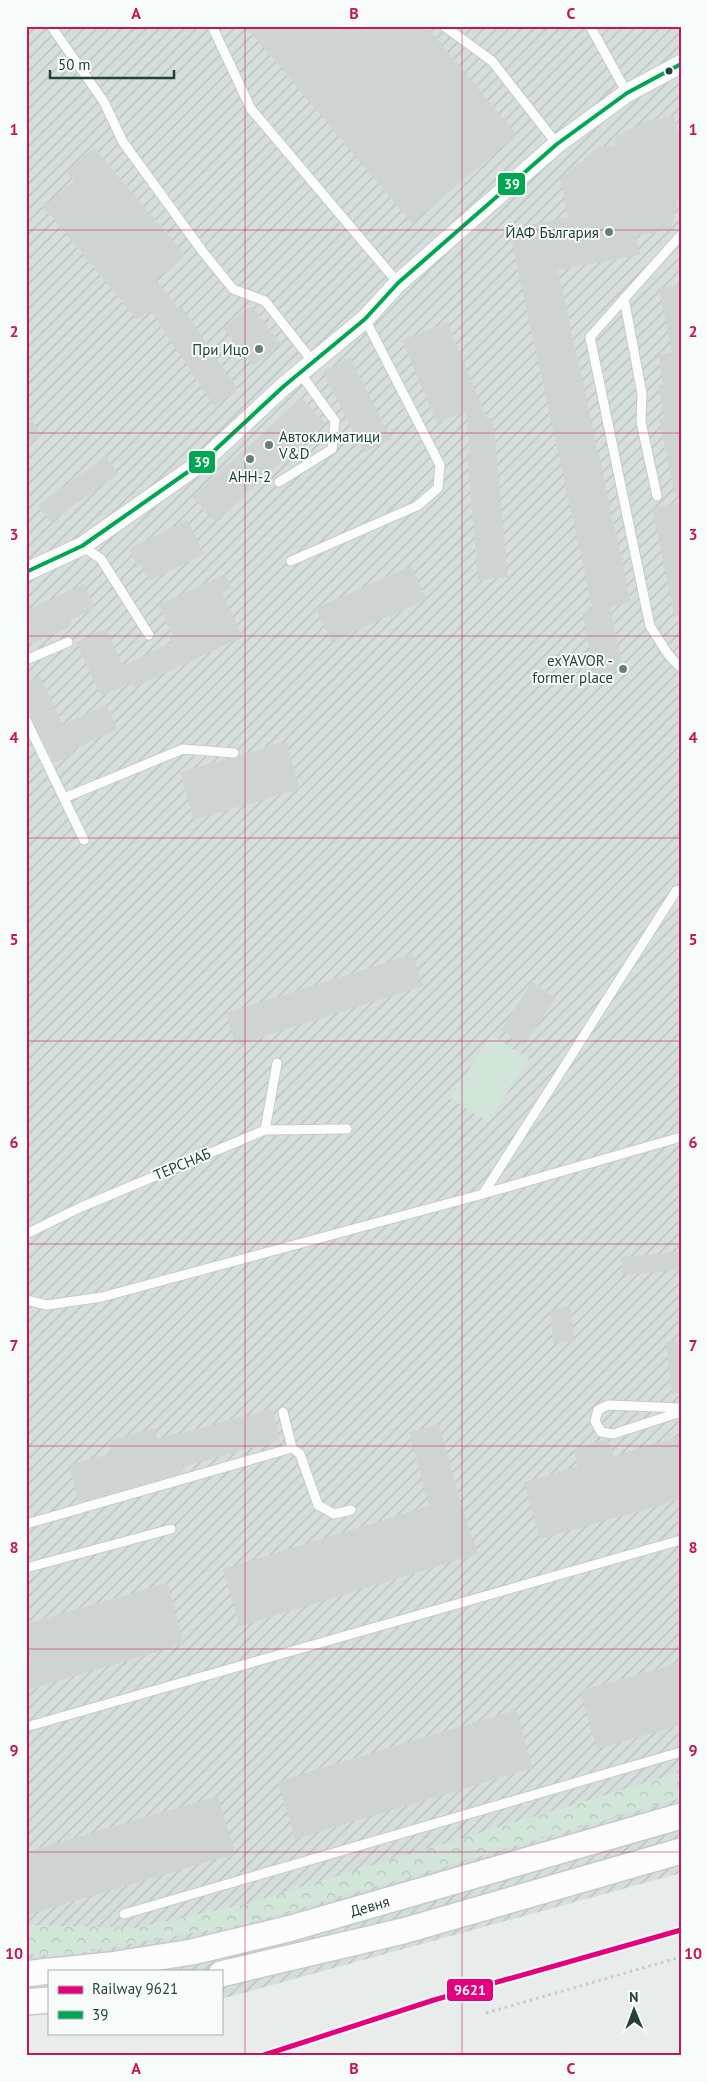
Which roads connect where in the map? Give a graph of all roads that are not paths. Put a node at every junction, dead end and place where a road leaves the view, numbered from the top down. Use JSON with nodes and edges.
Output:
{"nodes":[{"id":1,"x":51,"y":26,"type":"edge"},
{"id":2,"x":212,"y":26,"type":"edge"},
{"id":3,"x":444,"y":26,"type":"edge"},
{"id":4,"x":590,"y":26,"type":"edge"},
{"id":5,"x":681,"y":64,"type":"edge"},
{"id":6,"x":627,"y":93,"type":"junction"},
{"id":7,"x":557,"y":144,"type":"junction"},
{"id":8,"x":681,"y":235,"type":"edge"},
{"id":9,"x":398,"y":283,"type":"junction"},
{"id":10,"x":624,"y":298,"type":"junction"},
{"id":11,"x":365,"y":319,"type":"junction"},
{"id":12,"x":306,"y":367,"type":"junction"},
{"id":13,"x":279,"y":482,"type":"dead end"},
{"id":14,"x":657,"y":496,"type":"dead end"},
{"id":15,"x":82,"y":546,"type":"junction"},
{"id":16,"x":291,"y":561,"type":"dead end"},
{"id":17,"x":26,"y":572,"type":"edge"},
{"id":18,"x":149,"y":635,"type":"dead end"},
{"id":19,"x":68,"y":642,"type":"dead end"},
{"id":20,"x":26,"y":660,"type":"edge"},
{"id":21,"x":681,"y":667,"type":"edge"},
{"id":22,"x":26,"y":720,"type":"edge"},
{"id":23,"x":234,"y":752,"type":"dead end"},
{"id":24,"x":64,"y":798,"type":"junction"},
{"id":25,"x":84,"y":840,"type":"dead end"},
{"id":26,"x":681,"y":890,"type":"edge"},
{"id":27,"x":277,"y":1063,"type":"dead end"},
{"id":28,"x":265,"y":1130,"type":"junction"},
{"id":29,"x":347,"y":1130,"type":"dead end"},
{"id":30,"x":681,"y":1137,"type":"edge"},
{"id":31,"x":483,"y":1194,"type":"junction"},
{"id":32,"x":26,"y":1234,"type":"edge"},
{"id":33,"x":26,"y":1300,"type":"edge"},
{"id":34,"x":681,"y":1408,"type":"edge"},
{"id":35,"x":282,"y":1412,"type":"dead end"},
{"id":36,"x":681,"y":1412,"type":"edge"},
{"id":37,"x":292,"y":1448,"type":"junction"},
{"id":38,"x":351,"y":1510,"type":"dead end"},
{"id":39,"x":26,"y":1524,"type":"edge"},
{"id":40,"x":171,"y":1529,"type":"dead end"},
{"id":41,"x":681,"y":1540,"type":"edge"},
{"id":42,"x":26,"y":1568,"type":"edge"},
{"id":43,"x":26,"y":1727,"type":"edge"},
{"id":44,"x":681,"y":1752,"type":"edge"},
{"id":45,"x":681,"y":1816,"type":"edge"},
{"id":46,"x":681,"y":1851,"type":"edge"},
{"id":47,"x":124,"y":1914,"type":"dead end"},
{"id":48,"x":60,"y":1970,"type":"edge"},
{"id":49,"x":48,"y":1971,"type":"edge"},
{"id":50,"x":26,"y":1974,"type":"edge"},
{"id":51,"x":222,"y":1974,"type":"edge"},
{"id":52,"x":48,"y":2000,"type":"edge"},
{"id":53,"x":26,"y":2002,"type":"edge"}],
"edges":[{"from":1,"to":12,"type":"lane"},
{"from":2,"to":9,"type":"lane"},
{"from":3,"to":7,"type":"lane"},
{"from":4,"to":6,"type":"lane"},
{"from":5,"to":6,"type":"street"},
{"from":6,"to":7,"type":"street"},
{"from":7,"to":9,"type":"street"},
{"from":8,"to":10,"type":"lane"},
{"from":9,"to":11,"type":"street"},
{"from":10,"to":14,"type":"lane"},
{"from":10,"to":21,"type":"lane"},
{"from":11,"to":12,"type":"street"},
{"from":11,"to":16,"type":"lane"},
{"from":12,"to":13,"type":"lane"},
{"from":12,"to":15,"type":"street"},
{"from":15,"to":17,"type":"street"},
{"from":15,"to":18,"type":"lane"},
{"from":19,"to":20,"type":"lane"},
{"from":22,"to":24,"type":"lane"},
{"from":23,"to":24,"type":"lane"},
{"from":24,"to":25,"type":"lane"},
{"from":26,"to":31,"type":"lane"},
{"from":27,"to":28,"type":"lane"},
{"from":28,"to":29,"type":"lane","name":"ТЕРСНАБ"},
{"from":28,"to":32,"type":"lane","name":"ТЕРСНАБ"},
{"from":30,"to":31,"type":"lane"},
{"from":31,"to":33,"type":"lane"},
{"from":34,"to":36,"type":"lane"},
{"from":35,"to":37,"type":"lane"},
{"from":37,"to":38,"type":"lane"},
{"from":37,"to":39,"type":"lane"},
{"from":40,"to":42,"type":"lane"},
{"from":41,"to":43,"type":"lane"},
{"from":44,"to":47,"type":"lane"},
{"from":45,"to":48,"type":"main road","name":"Девня"},
{"from":46,"to":51,"type":"main road"},
{"from":49,"to":50,"type":"main road","name":"Девня"},
{"from":52,"to":53,"type":"main road"}]}
